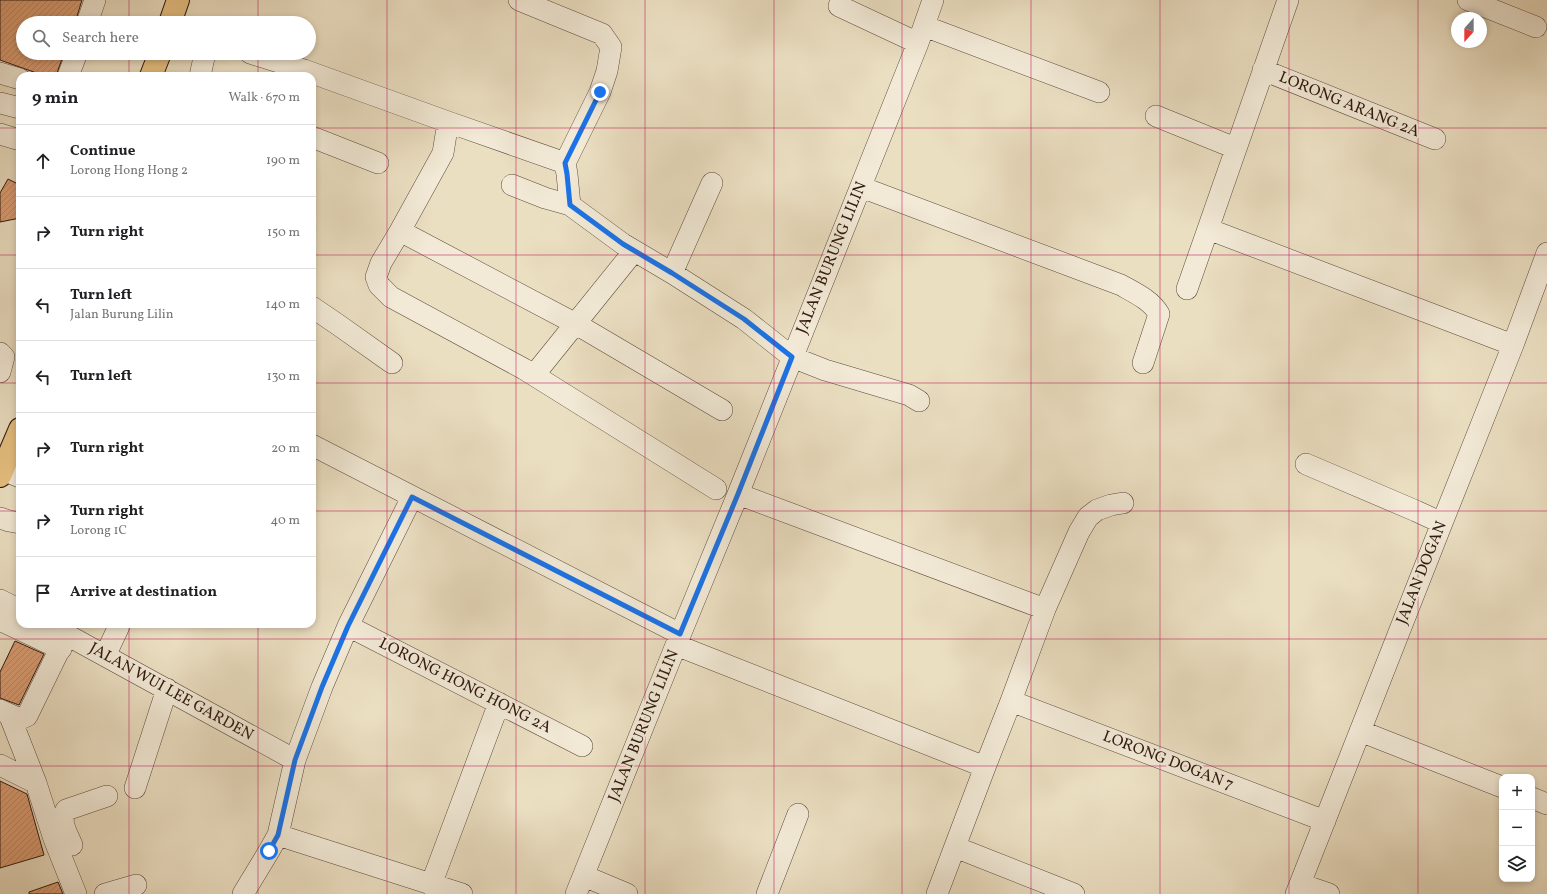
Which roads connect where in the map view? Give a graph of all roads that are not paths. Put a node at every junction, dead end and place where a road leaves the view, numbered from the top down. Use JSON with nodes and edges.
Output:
{"nodes":[{"id":1,"x":95,"y":0,"type":"edge"},
{"id":2,"x":178,"y":0,"type":"edge"},
{"id":3,"x":519,"y":0,"type":"edge"},
{"id":4,"x":933,"y":0,"type":"edge"},
{"id":5,"x":1288,"y":0,"type":"edge"},
{"id":6,"x":1468,"y":0,"type":"edge"},
{"id":7,"x":840,"y":6,"type":"dead end"},
{"id":8,"x":89,"y":16,"type":"edge"},
{"id":9,"x":172,"y":16,"type":"edge"},
{"id":10,"x":1536,"y":27,"type":"dead end"},
{"id":11,"x":921,"y":34,"type":"junction"},
{"id":12,"x":74,"y":60,"type":"edge"},
{"id":13,"x":157,"y":60,"type":"edge"},
{"id":14,"x":203,"y":60,"type":"edge"},
{"id":15,"x":269,"y":60,"type":"edge"},
{"id":16,"x":1263,"y":70,"type":"junction"},
{"id":17,"x":69,"y":72,"type":"edge"},
{"id":18,"x":153,"y":72,"type":"edge"},
{"id":19,"x":201,"y":72,"type":"edge"},
{"id":20,"x":300,"y":72,"type":"edge"},
{"id":21,"x":0,"y":73,"type":"edge"},
{"id":22,"x":316,"y":77,"type":"edge"},
{"id":23,"x":16,"y":78,"type":"edge"},
{"id":24,"x":1099,"y":92,"type":"dead end"},
{"id":25,"x":0,"y":103,"type":"edge"},
{"id":26,"x":16,"y":107,"type":"edge"},
{"id":27,"x":1156,"y":116,"type":"dead end"},
{"id":28,"x":448,"y":122,"type":"junction"},
{"id":29,"x":0,"y":134,"type":"edge"},
{"id":30,"x":16,"y":139,"type":"edge"},
{"id":31,"x":316,"y":139,"type":"edge"},
{"id":32,"x":1435,"y":139,"type":"dead end"},
{"id":33,"x":1236,"y":148,"type":"junction"},
{"id":34,"x":378,"y":163,"type":"dead end"},
{"id":35,"x":565,"y":163,"type":"junction"},
{"id":36,"x":712,"y":183,"type":"dead end"},
{"id":37,"x":512,"y":185,"type":"dead end"},
{"id":38,"x":861,"y":187,"type":"junction"},
{"id":39,"x":570,"y":205,"type":"junction"},
{"id":40,"x":1208,"y":229,"type":"junction"},
{"id":41,"x":400,"y":231,"type":"junction"},
{"id":42,"x":634,"y":251,"type":"junction"},
{"id":43,"x":1547,"y":253,"type":"edge"},
{"id":44,"x":672,"y":273,"type":"junction"},
{"id":45,"x":1542,"y":278,"type":"edge"},
{"id":46,"x":1187,"y":289,"type":"dead end"},
{"id":47,"x":316,"y":310,"type":"edge"},
{"id":48,"x":576,"y":324,"type":"junction"},
{"id":49,"x":1513,"y":345,"type":"junction"},
{"id":50,"x":0,"y":353,"type":"edge"},
{"id":51,"x":792,"y":357,"type":"junction"},
{"id":52,"x":392,"y":363,"type":"dead end"},
{"id":53,"x":1143,"y":363,"type":"dead end"},
{"id":54,"x":0,"y":372,"type":"edge"},
{"id":55,"x":534,"y":375,"type":"junction"},
{"id":56,"x":919,"y":401,"type":"dead end"},
{"id":57,"x":722,"y":410,"type":"dead end"},
{"id":58,"x":16,"y":440,"type":"edge"},
{"id":59,"x":316,"y":447,"type":"edge"},
{"id":60,"x":1306,"y":464,"type":"dead end"},
{"id":61,"x":6,"y":468,"type":"edge"},
{"id":62,"x":716,"y":489,"type":"dead end"},
{"id":63,"x":738,"y":494,"type":"junction"},
{"id":64,"x":412,"y":497,"type":"junction"},
{"id":65,"x":1123,"y":503,"type":"dead end"},
{"id":66,"x":0,"y":518,"type":"edge"},
{"id":67,"x":16,"y":522,"type":"edge"},
{"id":68,"x":1442,"y":523,"type":"junction"},
{"id":69,"x":0,"y":606,"type":"edge"},
{"id":70,"x":16,"y":609,"type":"edge"},
{"id":71,"x":1045,"y":609,"type":"junction"},
{"id":72,"x":16,"y":615,"type":"edge"},
{"id":73,"x":348,"y":626,"type":"junction"},
{"id":74,"x":39,"y":628,"type":"edge"},
{"id":75,"x":51,"y":628,"type":"edge"},
{"id":76,"x":118,"y":628,"type":"edge"},
{"id":77,"x":678,"y":640,"type":"junction"},
{"id":78,"x":64,"y":642,"type":"junction"},
{"id":79,"x":105,"y":656,"type":"junction"},
{"id":80,"x":167,"y":689,"type":"junction"},
{"id":81,"x":1011,"y":702,"type":"junction"},
{"id":82,"x":499,"y":703,"type":"junction"},
{"id":83,"x":4,"y":712,"type":"edge"},
{"id":84,"x":1360,"y":731,"type":"junction"},
{"id":85,"x":582,"y":746,"type":"dead end"},
{"id":86,"x":295,"y":760,"type":"junction"},
{"id":87,"x":0,"y":765,"type":"edge"},
{"id":88,"x":985,"y":767,"type":"junction"},
{"id":89,"x":36,"y":783,"type":"junction"},
{"id":90,"x":1499,"y":786,"type":"edge"},
{"id":91,"x":135,"y":788,"type":"dead end"},
{"id":92,"x":107,"y":796,"type":"dead end"},
{"id":93,"x":1535,"y":799,"type":"edge"},
{"id":94,"x":1547,"y":804,"type":"edge"},
{"id":95,"x":798,"y":814,"type":"dead end"},
{"id":96,"x":1325,"y":821,"type":"junction"},
{"id":97,"x":278,"y":835,"type":"junction"},
{"id":98,"x":955,"y":847,"type":"junction"},
{"id":99,"x":431,"y":884,"type":"junction"},
{"id":100,"x":136,"y":885,"type":"dead end"},
{"id":101,"x":580,"y":885,"type":"edge"},
{"id":102,"x":1298,"y":889,"type":"edge"},
{"id":103,"x":76,"y":894,"type":"edge"},
{"id":104,"x":91,"y":894,"type":"edge"},
{"id":105,"x":105,"y":894,"type":"edge"},
{"id":106,"x":243,"y":894,"type":"edge"},
{"id":107,"x":462,"y":894,"type":"edge"},
{"id":108,"x":627,"y":894,"type":"edge"},
{"id":109,"x":767,"y":894,"type":"edge"},
{"id":110,"x":937,"y":894,"type":"edge"},
{"id":111,"x":1074,"y":894,"type":"edge"},
{"id":112,"x":1329,"y":894,"type":"edge"}],
"edges":[{"from":1,"to":8,"type":"street"},
{"from":2,"to":9,"type":"highway"},
{"from":3,"to":35,"type":"street"},
{"from":4,"to":11,"type":"street","name":"JALAN BURUNG LILIN"},
{"from":5,"to":16,"type":"street"},
{"from":6,"to":10,"type":"street"},
{"from":7,"to":11,"type":"street"},
{"from":11,"to":24,"type":"street"},
{"from":11,"to":38,"type":"street","name":"JALAN BURUNG LILIN"},
{"from":12,"to":17,"type":"street"},
{"from":13,"to":18,"type":"highway"},
{"from":14,"to":19,"type":"street"},
{"from":15,"to":20,"type":"street"},
{"from":16,"to":32,"type":"street","name":"LORONG ARANG 2A"},
{"from":16,"to":33,"type":"street"},
{"from":21,"to":23,"type":"street"},
{"from":22,"to":28,"type":"street"},
{"from":25,"to":26,"type":"street"},
{"from":27,"to":33,"type":"street"},
{"from":28,"to":35,"type":"street"},
{"from":28,"to":41,"type":"street"},
{"from":29,"to":30,"type":"street"},
{"from":31,"to":34,"type":"street"},
{"from":33,"to":40,"type":"street"},
{"from":35,"to":39,"type":"street"},
{"from":36,"to":44,"type":"street"},
{"from":37,"to":39,"type":"street"},
{"from":38,"to":51,"type":"street","name":"JALAN BURUNG LILIN"},
{"from":38,"to":53,"type":"street"},
{"from":39,"to":42,"type":"street"},
{"from":40,"to":46,"type":"street"},
{"from":40,"to":49,"type":"street"},
{"from":41,"to":48,"type":"street"},
{"from":41,"to":55,"type":"street"},
{"from":42,"to":44,"type":"street"},
{"from":42,"to":48,"type":"street"},
{"from":43,"to":45,"type":"street","name":"JALAN DOGAN"},
{"from":44,"to":51,"type":"street"},
{"from":45,"to":49,"type":"street","name":"JALAN DOGAN"},
{"from":47,"to":52,"type":"street"},
{"from":48,"to":55,"type":"street"},
{"from":48,"to":57,"type":"street"},
{"from":49,"to":68,"type":"street","name":"JALAN DOGAN"},
{"from":50,"to":54,"type":"street"},
{"from":51,"to":56,"type":"street"},
{"from":51,"to":63,"type":"street","name":"JALAN BURUNG LILIN"},
{"from":55,"to":62,"type":"street"},
{"from":58,"to":61,"type":"highway"},
{"from":59,"to":64,"type":"street"},
{"from":60,"to":68,"type":"street"},
{"from":63,"to":71,"type":"street"},
{"from":63,"to":77,"type":"street","name":"JALAN BURUNG LILIN"},
{"from":64,"to":73,"type":"street"},
{"from":64,"to":77,"type":"street"},
{"from":65,"to":71,"type":"street"},
{"from":66,"to":67,"type":"street"},
{"from":68,"to":84,"type":"street","name":"JALAN DOGAN"},
{"from":69,"to":70,"type":"street"},
{"from":69,"to":72,"type":"street"},
{"from":71,"to":81,"type":"street"},
{"from":73,"to":82,"type":"street","name":"LORONG HONG HONG 2A"},
{"from":73,"to":86,"type":"street"},
{"from":74,"to":78,"type":"street"},
{"from":75,"to":78,"type":"street","name":"JALAN WUI LEE GARDEN"},
{"from":76,"to":79,"type":"street"},
{"from":77,"to":88,"type":"street"},
{"from":77,"to":101,"type":"street","name":"JALAN BURUNG LILIN"},
{"from":78,"to":79,"type":"street","name":"JALAN WUI LEE GARDEN"},
{"from":78,"to":83,"type":"street"},
{"from":79,"to":80,"type":"street","name":"JALAN WUI LEE GARDEN"},
{"from":80,"to":86,"type":"street","name":"JALAN WUI LEE GARDEN"},
{"from":80,"to":91,"type":"street"},
{"from":81,"to":88,"type":"street"},
{"from":81,"to":96,"type":"street","name":"LORONG DOGAN 7"},
{"from":82,"to":85,"type":"street","name":"LORONG HONG HONG 2A"},
{"from":82,"to":99,"type":"street"},
{"from":83,"to":89,"type":"street"},
{"from":84,"to":90,"type":"street"},
{"from":84,"to":96,"type":"street","name":"JALAN DOGAN"},
{"from":86,"to":97,"type":"street"},
{"from":87,"to":89,"type":"street"},
{"from":88,"to":98,"type":"street"},
{"from":89,"to":103,"type":"street"},
{"from":92,"to":104,"type":"street"},
{"from":93,"to":94,"type":"street"},
{"from":95,"to":109,"type":"street"},
{"from":96,"to":102,"type":"street","name":"JALAN DOGAN"},
{"from":97,"to":99,"type":"street"},
{"from":97,"to":106,"type":"street"},
{"from":98,"to":110,"type":"street"},
{"from":98,"to":111,"type":"street"},
{"from":99,"to":107,"type":"street"},
{"from":100,"to":105,"type":"street"},
{"from":101,"to":108,"type":"street"},
{"from":102,"to":112,"type":"street"}]}
